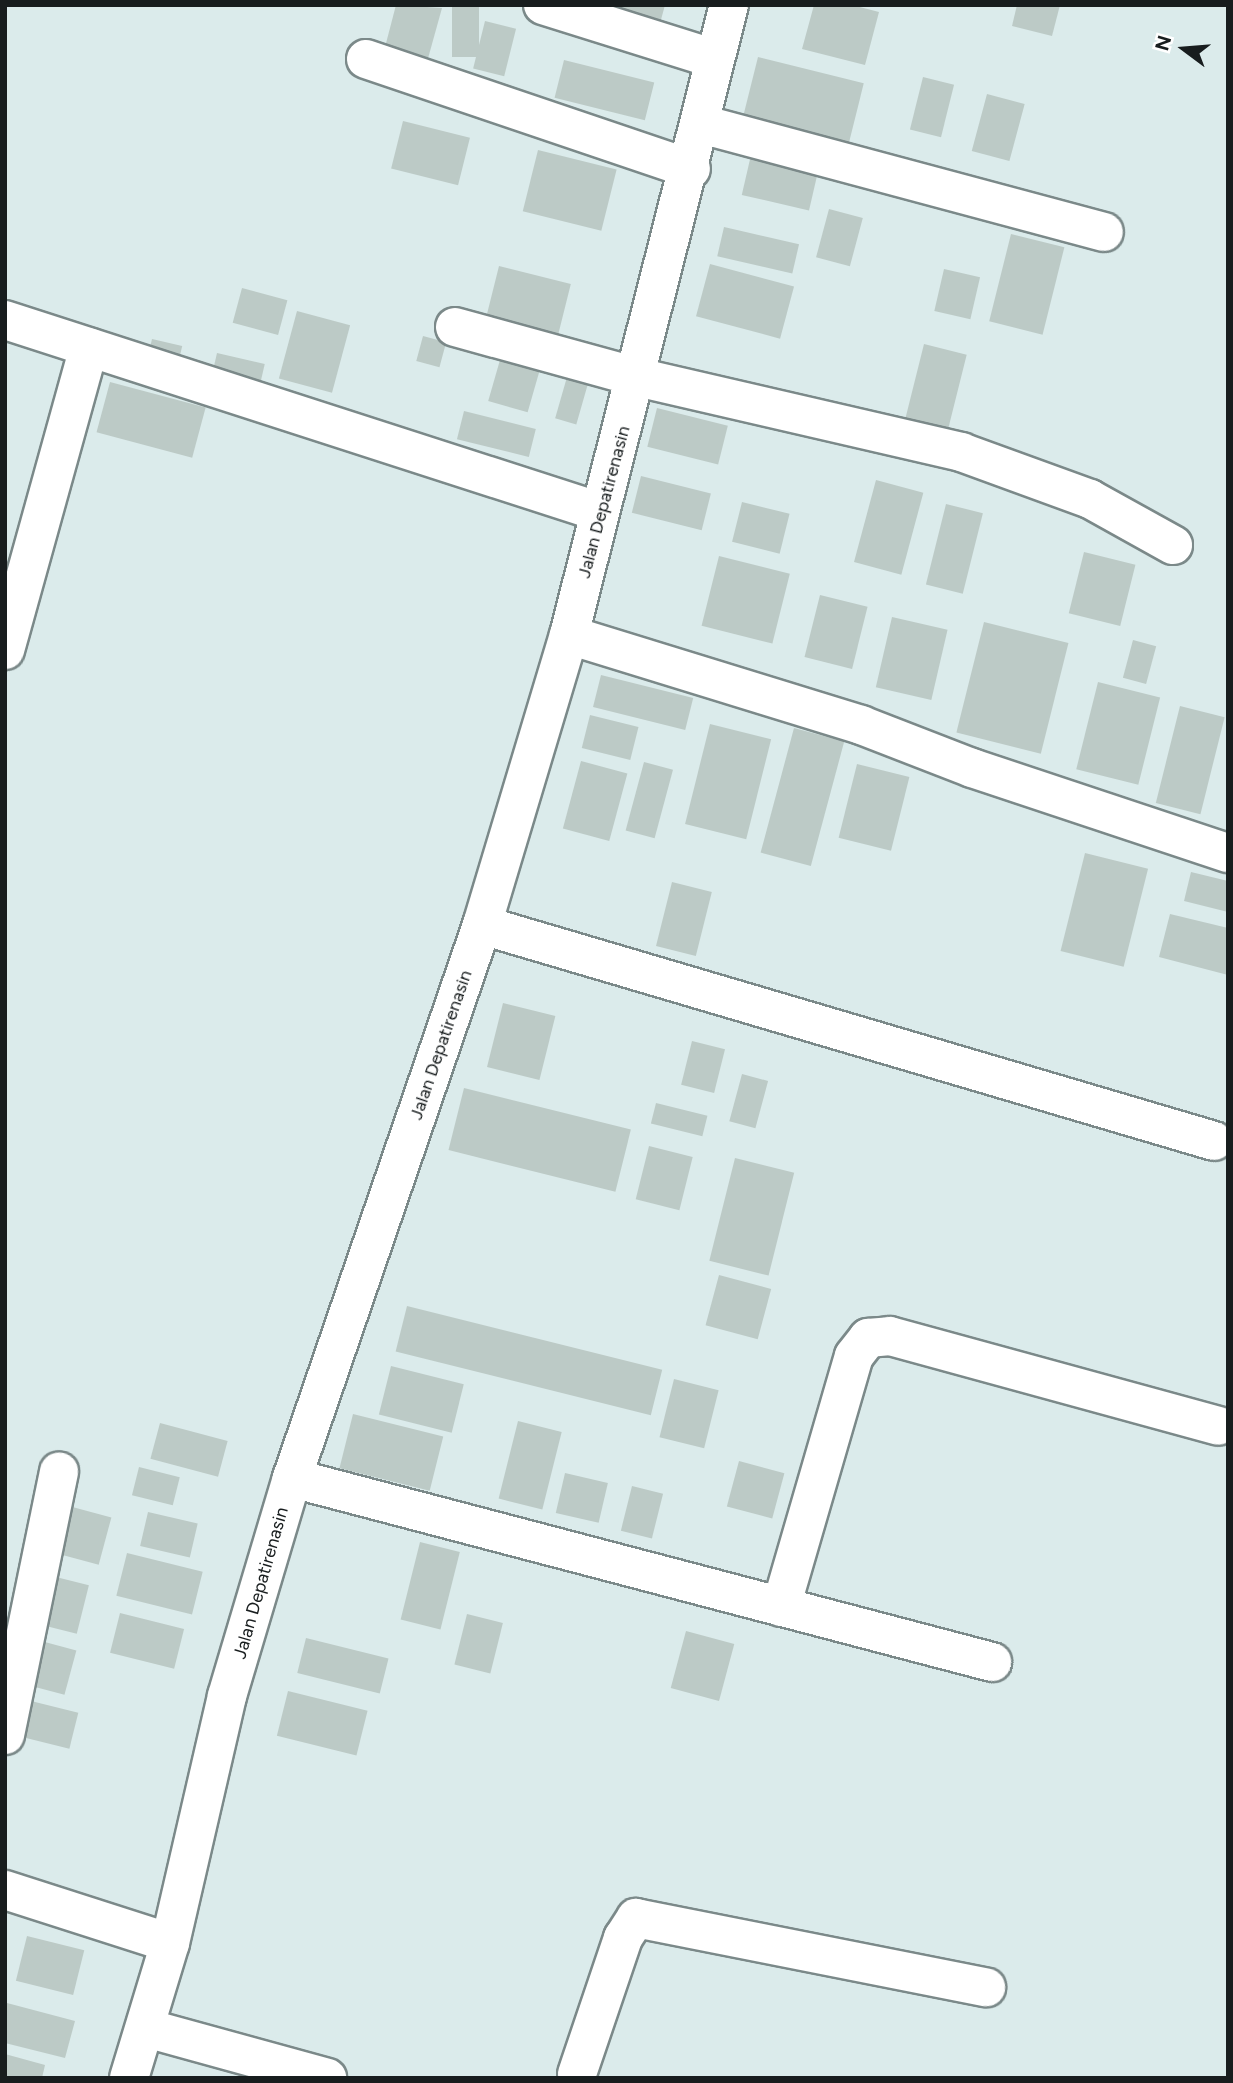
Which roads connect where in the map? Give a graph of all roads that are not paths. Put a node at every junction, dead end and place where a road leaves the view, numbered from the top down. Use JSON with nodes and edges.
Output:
{"nodes":[{"id":1,"x":544,"y":5,"type":"edge"},
{"id":2,"x":729,"y":5,"type":"edge"},
{"id":3,"x":366,"y":59,"type":"dead end"},
{"id":4,"x":715,"y":59,"type":"junction"},
{"id":5,"x":701,"y":124,"type":"junction"},
{"id":6,"x":691,"y":169,"type":"junction"},
{"id":7,"x":1104,"y":232,"type":"dead end"},
{"id":8,"x":5,"y":320,"type":"edge"},
{"id":9,"x":454,"y":327,"type":"dead end"},
{"id":10,"x":89,"y":347,"type":"junction"},
{"id":11,"x":637,"y":377,"type":"junction"},
{"id":12,"x":600,"y":512,"type":"junction"},
{"id":13,"x":1173,"y":545,"type":"dead end"},
{"id":14,"x":569,"y":635,"type":"junction"},
{"id":15,"x":5,"y":650,"type":"edge"},
{"id":16,"x":1228,"y":853,"type":"edge"},
{"id":17,"x":482,"y":925,"type":"junction"},
{"id":18,"x":1214,"y":1141,"type":"dead end"},
{"id":19,"x":1218,"y":1426,"type":"dead end"},
{"id":20,"x":59,"y":1471,"type":"dead end"},
{"id":21,"x":292,"y":1478,"type":"junction"},
{"id":22,"x":781,"y":1607,"type":"junction"},
{"id":23,"x":992,"y":1662,"type":"dead end"},
{"id":24,"x":5,"y":1735,"type":"edge"},
{"id":25,"x":5,"y":1890,"type":"edge"},
{"id":26,"x":170,"y":1943,"type":"junction"},
{"id":27,"x":986,"y":1987,"type":"dead end"},
{"id":28,"x":146,"y":2028,"type":"junction"},
{"id":29,"x":581,"y":2077,"type":"edge"},
{"id":30,"x":130,"y":2078,"type":"edge"},
{"id":31,"x":327,"y":2078,"type":"edge"}],
"edges":[{"from":1,"to":4,"type":"street"},
{"from":2,"to":4,"type":"street","name":"Jalan Depatirenasin"},
{"from":3,"to":6,"type":"street"},
{"from":4,"to":5,"type":"street","name":"Jalan Depatirenasin"},
{"from":5,"to":6,"type":"street","name":"Jalan Depatirenasin"},
{"from":5,"to":7,"type":"street"},
{"from":6,"to":11,"type":"street","name":"Jalan Depatirenasin"},
{"from":8,"to":10,"type":"street"},
{"from":9,"to":11,"type":"street"},
{"from":10,"to":12,"type":"street"},
{"from":10,"to":15,"type":"street"},
{"from":11,"to":12,"type":"street","name":"Jalan Depatirenasin"},
{"from":11,"to":13,"type":"street"},
{"from":12,"to":14,"type":"street","name":"Jalan Depatirenasin"},
{"from":14,"to":16,"type":"street"},
{"from":14,"to":17,"type":"street","name":"Jalan Depatirenasin"},
{"from":17,"to":18,"type":"street"},
{"from":17,"to":21,"type":"street","name":"Jalan Depatirenasin"},
{"from":19,"to":22,"type":"street"},
{"from":20,"to":24,"type":"street"},
{"from":21,"to":22,"type":"street"},
{"from":21,"to":26,"type":"street","name":"Jalan Depatirenasin"},
{"from":22,"to":23,"type":"street"},
{"from":25,"to":26,"type":"street"},
{"from":26,"to":28,"type":"street","name":"Jalan Depatirenasin"},
{"from":27,"to":29,"type":"street"},
{"from":28,"to":30,"type":"street","name":"Jalan Depatirenasin"},
{"from":28,"to":31,"type":"street"}]}
